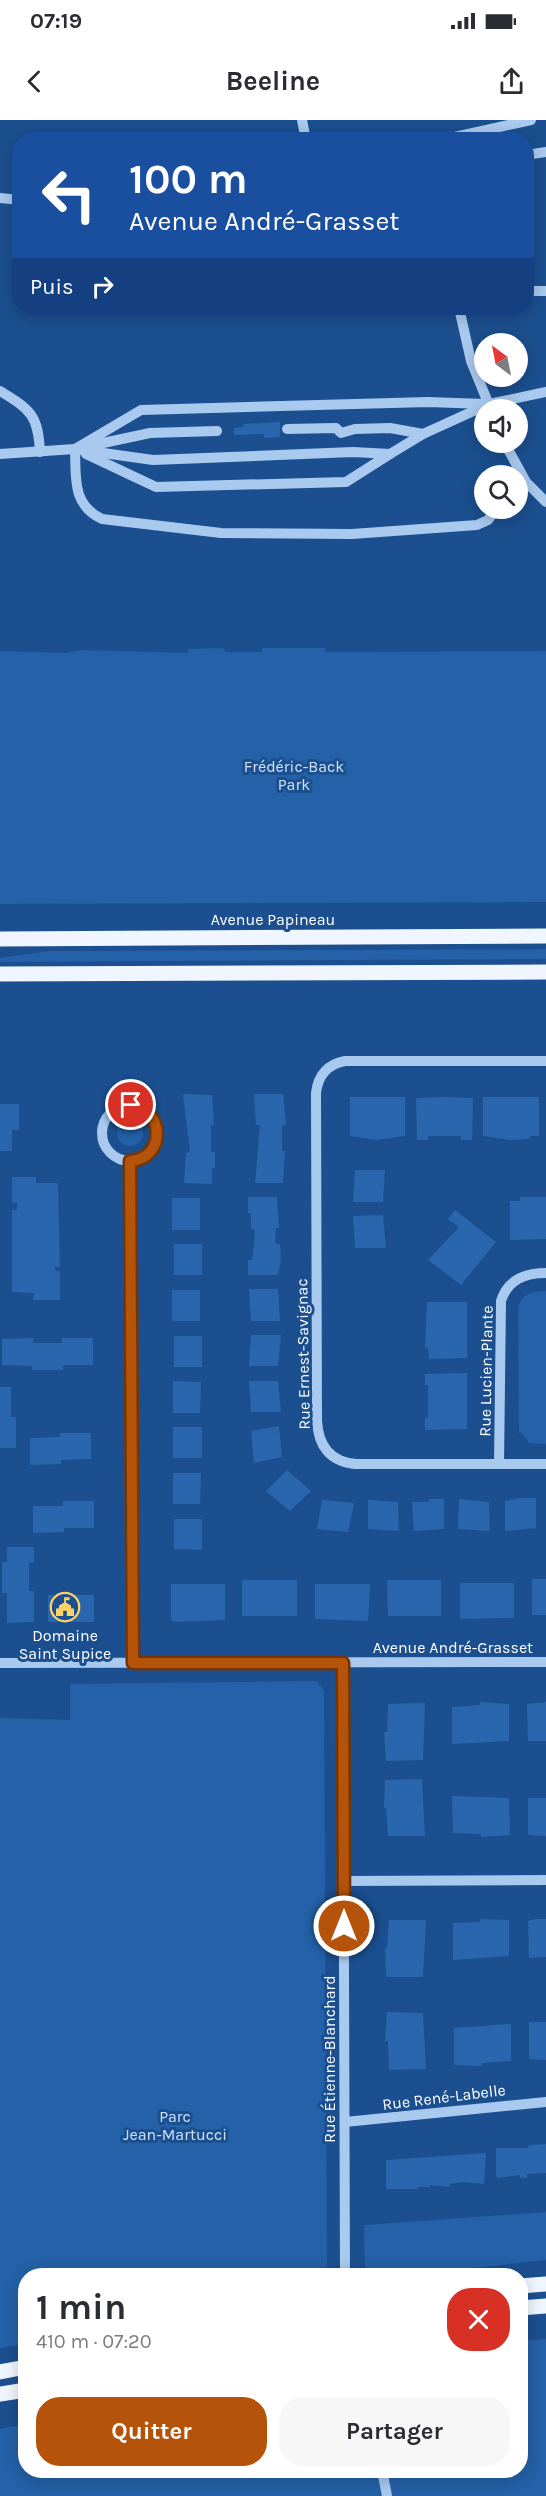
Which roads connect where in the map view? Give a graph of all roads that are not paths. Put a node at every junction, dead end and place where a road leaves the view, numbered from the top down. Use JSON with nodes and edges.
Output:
{"nodes":[{"id":1,"x":531,"y":120,"type":"edge"},
{"id":2,"x":477,"y":132,"type":"edge"},
{"id":3,"x":461,"y":315,"type":"edge"},
{"id":4,"x":0,"y":391,"type":"edge"},
{"id":5,"x":546,"y":392,"type":"edge"},
{"id":6,"x":487,"y":399,"type":"edge"},
{"id":7,"x":520,"y":399,"type":"edge"},
{"id":8,"x":474,"y":406,"type":"edge"},
{"id":9,"x":474,"y":413,"type":"edge"},
{"id":10,"x":287,"y":429,"type":"dead end"},
{"id":11,"x":217,"y":431,"type":"dead end"},
{"id":12,"x":423,"y":434,"type":"junction"},
{"id":13,"x":75,"y":449,"type":"junction"},
{"id":14,"x":40,"y":452,"type":"junction"},
{"id":15,"x":0,"y":454,"type":"edge"},
{"id":16,"x":390,"y":454,"type":"junction"},
{"id":17,"x":528,"y":485,"type":"edge"},
{"id":18,"x":546,"y":502,"type":"edge"},
{"id":19,"x":489,"y":519,"type":"edge"},
{"id":20,"x":546,"y":936,"type":"edge"},
{"id":21,"x":0,"y":939,"type":"edge"},
{"id":22,"x":546,"y":972,"type":"edge"},
{"id":23,"x":0,"y":974,"type":"edge"},
{"id":24,"x":546,"y":1061,"type":"edge"},
{"id":25,"x":130,"y":1161,"type":"junction"},
{"id":26,"x":546,"y":1273,"type":"edge"},
{"id":27,"x":499,"y":1464,"type":"junction"},
{"id":28,"x":546,"y":1464,"type":"edge"},
{"id":29,"x":546,"y":1662,"type":"edge"},
{"id":30,"x":0,"y":1663,"type":"edge"},
{"id":31,"x":133,"y":1663,"type":"junction"},
{"id":32,"x":343,"y":1663,"type":"junction"},
{"id":33,"x":546,"y":1880,"type":"edge"},
{"id":34,"x":344,"y":1881,"type":"junction"},
{"id":35,"x":546,"y":2102,"type":"edge"},
{"id":36,"x":345,"y":2122,"type":"junction"},
{"id":37,"x":345,"y":2268,"type":"edge"},
{"id":38,"x":546,"y":2284,"type":"edge"},
{"id":39,"x":528,"y":2285,"type":"edge"},
{"id":40,"x":546,"y":2306,"type":"edge"},
{"id":41,"x":528,"y":2307,"type":"edge"},
{"id":42,"x":18,"y":2369,"type":"edge"},
{"id":43,"x":0,"y":2372,"type":"edge"},
{"id":44,"x":18,"y":2391,"type":"edge"},
{"id":45,"x":0,"y":2394,"type":"edge"},
{"id":46,"x":384,"y":2478,"type":"edge"},
{"id":47,"x":387,"y":2496,"type":"edge"}],
"edges":[{"from":1,"to":2,"type":"street"},
{"from":3,"to":6,"type":"street"},
{"from":4,"to":14,"type":"street"},
{"from":5,"to":7,"type":"street"},
{"from":8,"to":13,"type":"street"},
{"from":9,"to":12,"type":"street"},
{"from":10,"to":12,"type":"street"},
{"from":11,"to":13,"type":"street"},
{"from":12,"to":16,"type":"street"},
{"from":13,"to":14,"type":"street"},
{"from":13,"to":16,"type":"street"},
{"from":13,"to":16,"type":"street"},
{"from":13,"to":19,"type":"street"},
{"from":14,"to":15,"type":"street"},
{"from":17,"to":18,"type":"street"},
{"from":20,"to":21,"type":"main road","name":"Avenue Papineau"},
{"from":22,"to":23,"type":"main road"},
{"from":24,"to":27,"type":"street","name":"Rue Ernest-Savignac"},
{"from":25,"to":25,"type":"street"},
{"from":25,"to":31,"type":"street"},
{"from":26,"to":27,"type":"street","name":"Rue Lucien-Plante"},
{"from":27,"to":28,"type":"street","name":"Rue Ernest-Savignac"},
{"from":29,"to":32,"type":"street","name":"Avenue André-Grasset"},
{"from":30,"to":31,"type":"street","name":"Avenue André-Grasset"},
{"from":31,"to":32,"type":"street","name":"Avenue André-Grasset"},
{"from":32,"to":34,"type":"street","name":"Rue Étienne-Blanchard"},
{"from":33,"to":34,"type":"street"},
{"from":34,"to":36,"type":"street","name":"Rue Étienne-Blanchard"},
{"from":35,"to":36,"type":"street","name":"Rue René-Labelle"},
{"from":36,"to":37,"type":"street","name":"Rue Étienne-Blanchard"},
{"from":38,"to":39,"type":"main road"},
{"from":40,"to":41,"type":"main road"},
{"from":42,"to":43,"type":"main road"},
{"from":44,"to":45,"type":"main road"},
{"from":46,"to":47,"type":"street"}]}
